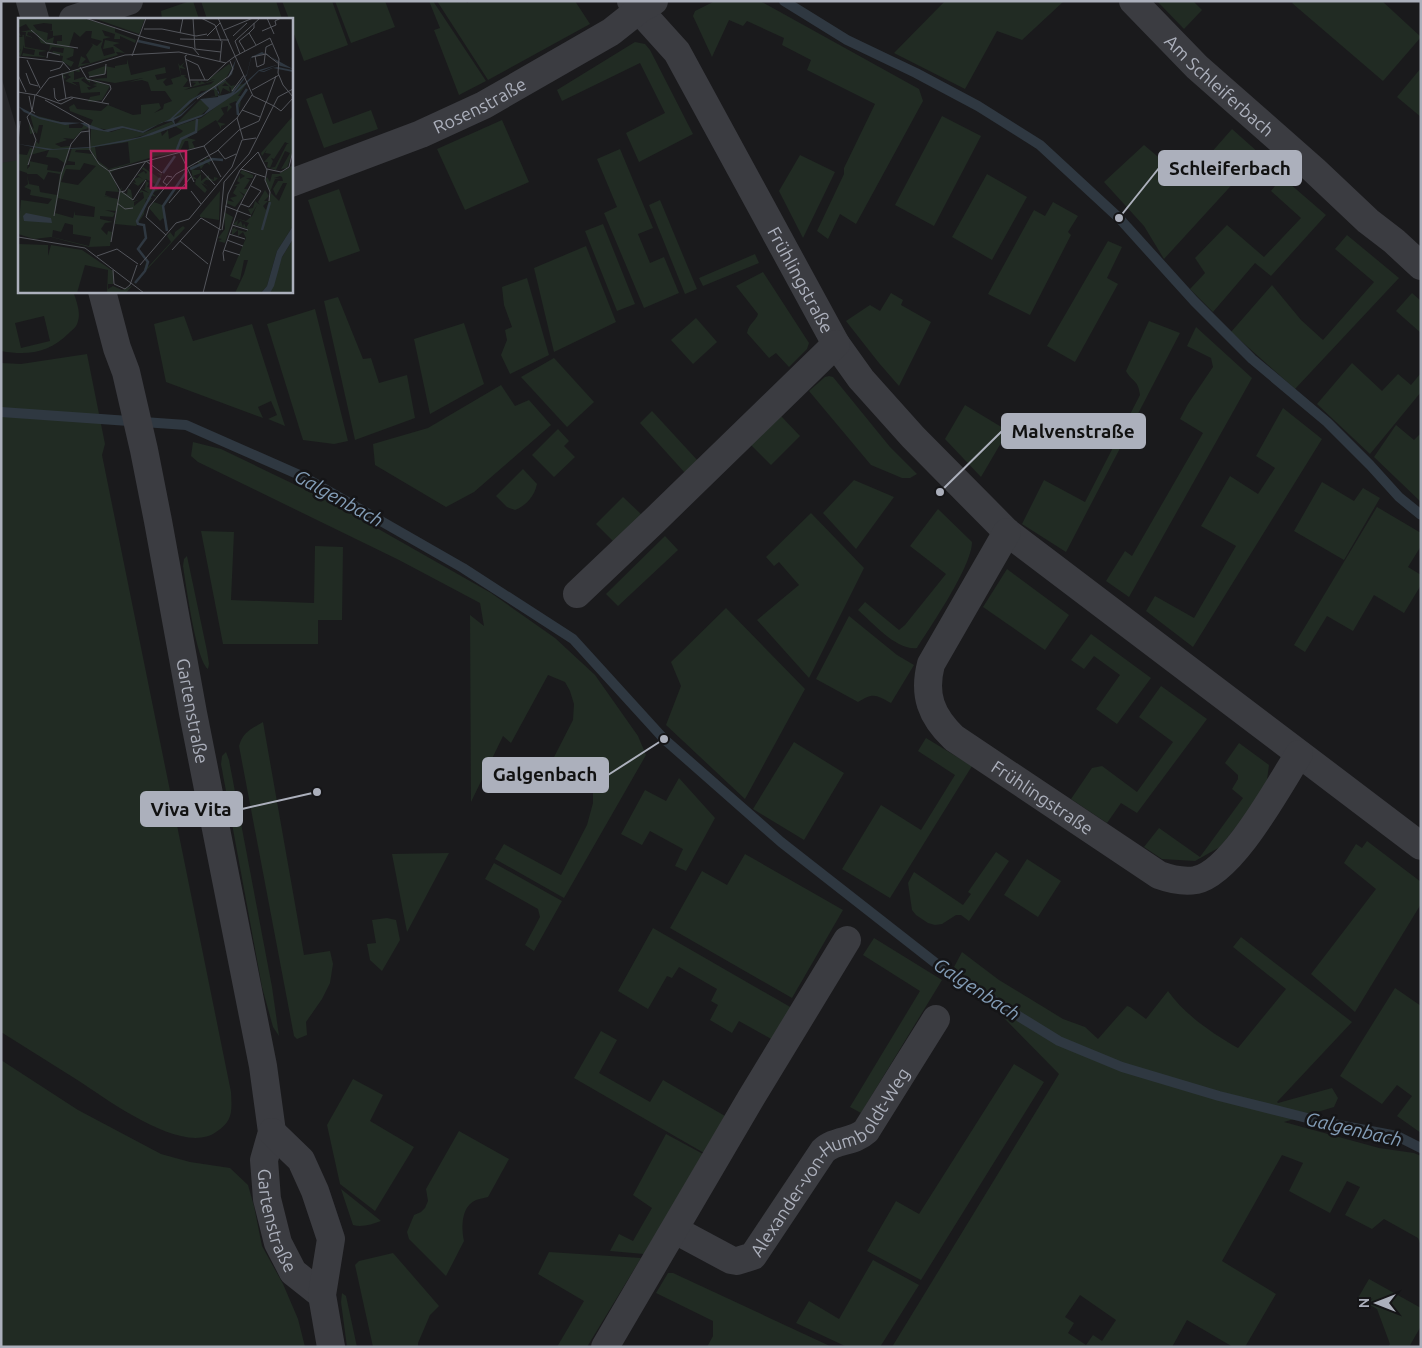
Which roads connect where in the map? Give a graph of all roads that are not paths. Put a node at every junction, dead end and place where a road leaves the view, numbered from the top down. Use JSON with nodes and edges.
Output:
{"nodes":[{"id":1,"x":30,"y":1,"type":"edge"},
{"id":2,"x":129,"y":1,"type":"edge"},
{"id":3,"x":1133,"y":1,"type":"edge"},
{"id":4,"x":642,"y":4,"type":"edge"},
{"id":5,"x":34,"y":18,"type":"edge"},
{"id":6,"x":76,"y":18,"type":"edge"},
{"id":7,"x":292,"y":183,"type":"edge"},
{"id":8,"x":1421,"y":266,"type":"edge"},
{"id":9,"x":102,"y":292,"type":"edge"},
{"id":10,"x":836,"y":344,"type":"junction"},
{"id":11,"x":1007,"y":532,"type":"junction"},
{"id":12,"x":577,"y":594,"type":"dead end"},
{"id":13,"x":1299,"y":754,"type":"junction"},
{"id":14,"x":1421,"y":846,"type":"edge"},
{"id":15,"x":847,"y":940,"type":"dead end"},
{"id":16,"x":936,"y":1019,"type":"dead end"},
{"id":17,"x":272,"y":1132,"type":"junction"},
{"id":18,"x":675,"y":1230,"type":"junction"},
{"id":19,"x":322,"y":1295,"type":"junction"},
{"id":20,"x":331,"y":1347,"type":"edge"},
{"id":21,"x":605,"y":1347,"type":"edge"}],
"edges":[{"from":1,"to":5,"type":"street"},
{"from":2,"to":6,"type":"street"},
{"from":3,"to":8,"type":"street","name":"Am Schleiferbach"},
{"from":4,"to":7,"type":"street","name":"Rosenstraße"},
{"from":4,"to":10,"type":"street","name":"Frühlingstraße"},
{"from":9,"to":17,"type":"street","name":"Gartenstraße"},
{"from":10,"to":11,"type":"street","name":"Frühlingstraße"},
{"from":10,"to":12,"type":"street"},
{"from":11,"to":13,"type":"street","name":"Frühlingstraße"},
{"from":11,"to":13,"type":"street","name":"Frühlingstraße"},
{"from":13,"to":14,"type":"street","name":"Frühlingstraße"},
{"from":15,"to":18,"type":"street"},
{"from":16,"to":18,"type":"street","name":"Alexander-von-Humboldt-Weg"},
{"from":17,"to":19,"type":"street","name":"Gartenstraße"},
{"from":17,"to":19,"type":"street","name":"Gartenstraße"},
{"from":18,"to":21,"type":"street"},
{"from":19,"to":20,"type":"street","name":"Gartenstraße"}]}
